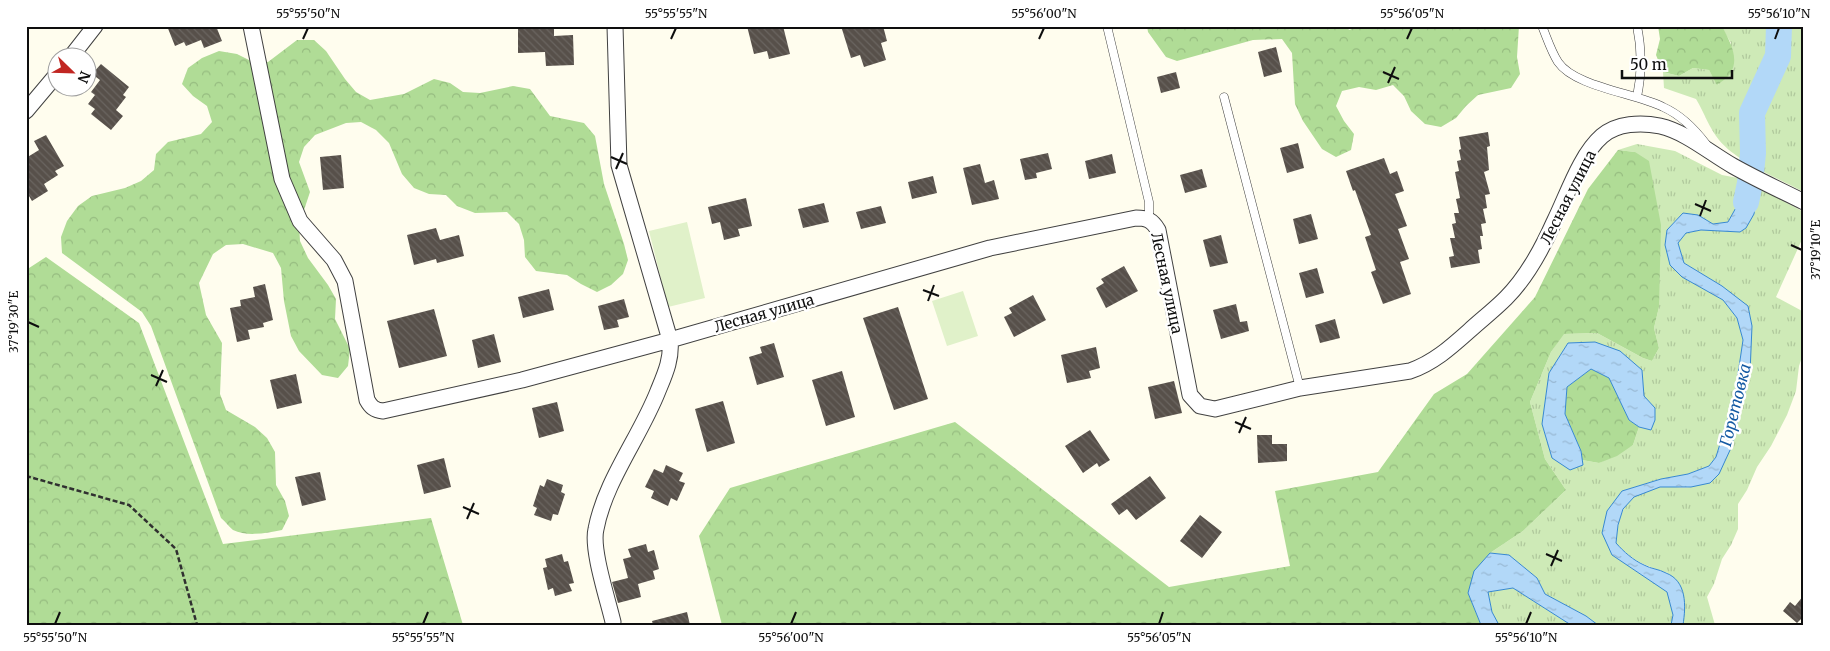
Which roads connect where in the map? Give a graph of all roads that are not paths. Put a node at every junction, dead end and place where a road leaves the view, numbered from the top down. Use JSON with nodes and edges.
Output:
{"nodes":[{"id":1,"x":95,"y":26,"type":"edge"},
{"id":2,"x":250,"y":26,"type":"edge"},
{"id":3,"x":615,"y":26,"type":"edge"},
{"id":4,"x":1107,"y":26,"type":"edge"},
{"id":5,"x":1542,"y":26,"type":"edge"},
{"id":6,"x":1637,"y":26,"type":"edge"},
{"id":7,"x":78,"y":48,"type":"edge"},
{"id":8,"x":48,"y":85,"type":"edge"},
{"id":9,"x":1224,"y":97,"type":"dead end"},
{"id":10,"x":1637,"y":97,"type":"junction"},
{"id":11,"x":26,"y":111,"type":"edge"},
{"id":12,"x":1715,"y":155,"type":"junction"},
{"id":13,"x":1804,"y":202,"type":"edge"},
{"id":14,"x":1149,"y":220,"type":"junction"},
{"id":15,"x":670,"y":340,"type":"junction"},
{"id":16,"x":1300,"y":388,"type":"junction"},
{"id":17,"x":614,"y":622,"type":"dead end"}],
"edges":[{"from":1,"to":7,"type":"street"},
{"from":2,"to":15,"type":"street","name":"Лесная улица"},
{"from":3,"to":15,"type":"street"},
{"from":4,"to":14,"type":"lane"},
{"from":5,"to":10,"type":"lane"},
{"from":6,"to":10,"type":"lane"},
{"from":8,"to":11,"type":"street"},
{"from":9,"to":16,"type":"lane"},
{"from":10,"to":12,"type":"lane"},
{"from":12,"to":13,"type":"street","name":"Лесная улица"},
{"from":12,"to":16,"type":"street","name":"Лесная улица"},
{"from":14,"to":15,"type":"street","name":"Лесная улица"},
{"from":14,"to":16,"type":"street","name":"Лесная улица"},
{"from":15,"to":17,"type":"street"}]}
